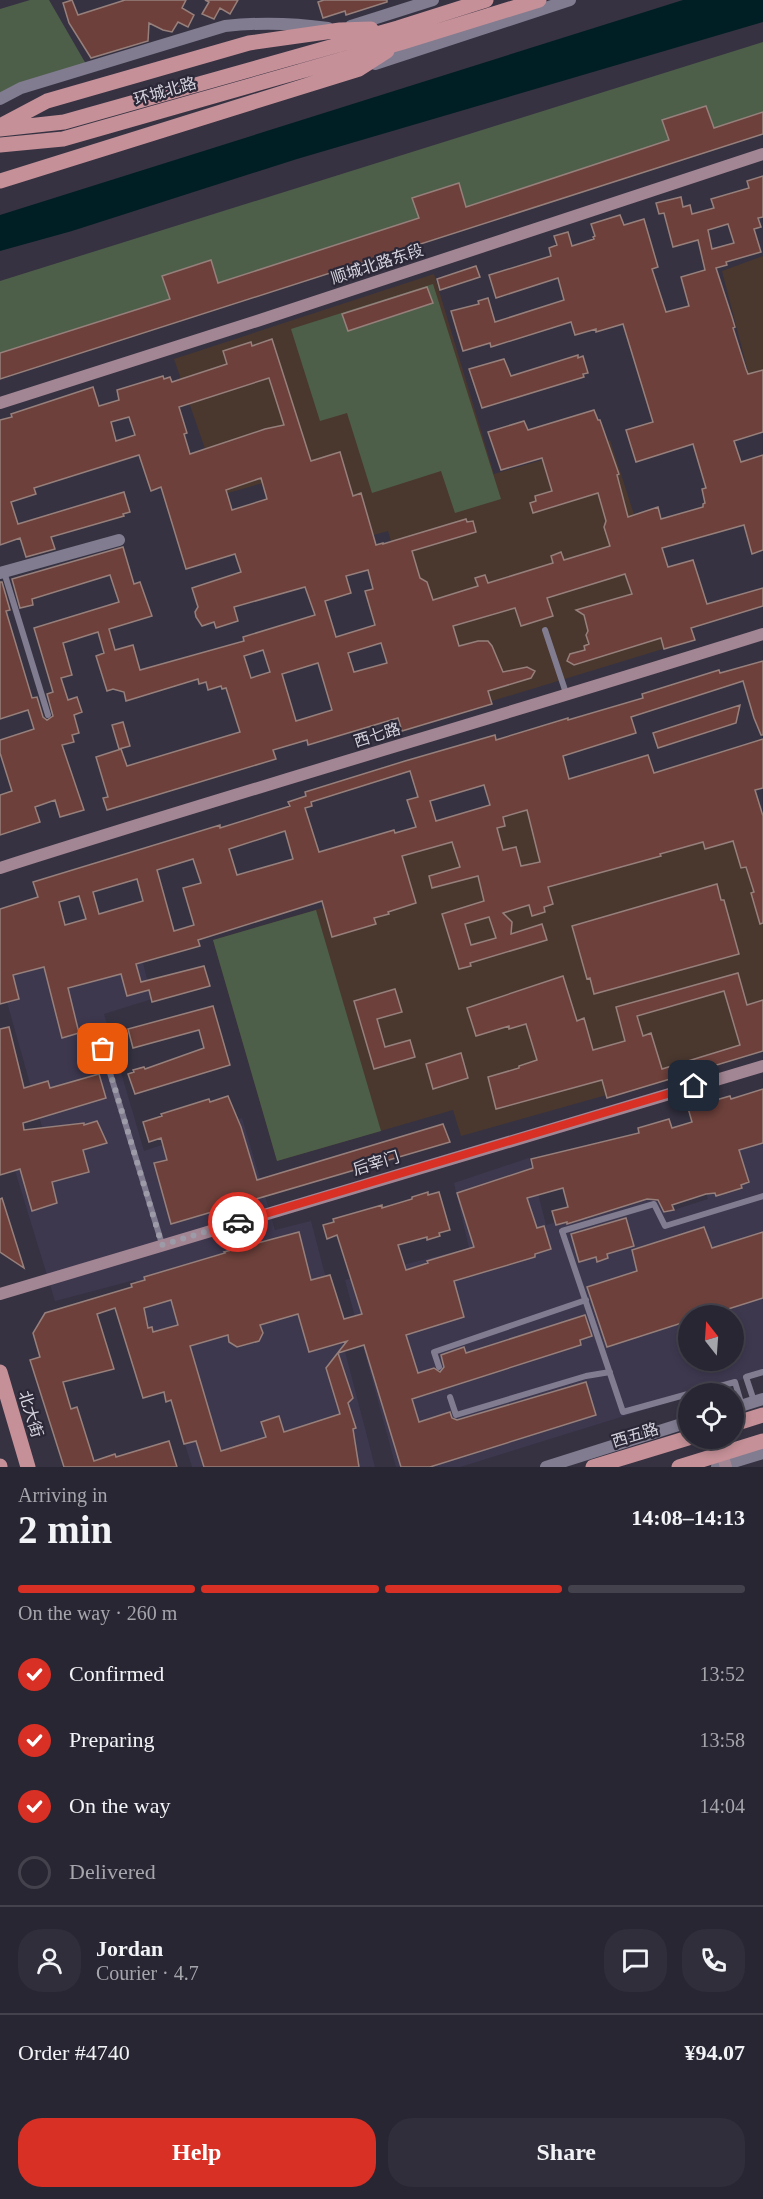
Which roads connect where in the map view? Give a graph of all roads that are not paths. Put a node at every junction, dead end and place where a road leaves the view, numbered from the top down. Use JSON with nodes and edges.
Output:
{"nodes":[{"id":1,"x":433,"y":0,"type":"edge"},
{"id":2,"x":486,"y":0,"type":"edge"},
{"id":3,"x":539,"y":0,"type":"edge"},
{"id":4,"x":570,"y":0,"type":"edge"},
{"id":5,"x":340,"y":30,"type":"junction"},
{"id":6,"x":400,"y":35,"type":"junction"},
{"id":7,"x":359,"y":69,"type":"junction"},
{"id":8,"x":0,"y":99,"type":"edge"},
{"id":9,"x":0,"y":127,"type":"edge"},
{"id":10,"x":0,"y":145,"type":"edge"},
{"id":11,"x":763,"y":154,"type":"edge"},
{"id":12,"x":1,"y":180,"type":"edge"},
{"id":13,"x":0,"y":403,"type":"edge"},
{"id":14,"x":119,"y":540,"type":"dead end"},
{"id":15,"x":2,"y":572,"type":"edge"},
{"id":16,"x":545,"y":630,"type":"dead end"},
{"id":17,"x":763,"y":634,"type":"edge"},
{"id":18,"x":567,"y":696,"type":"junction"},
{"id":19,"x":48,"y":715,"type":"dead end"},
{"id":20,"x":0,"y":868,"type":"edge"},
{"id":21,"x":96,"y":1027,"type":"dead end"},
{"id":22,"x":763,"y":1066,"type":"edge"},
{"id":23,"x":763,"y":1196,"type":"edge"},
{"id":24,"x":162,"y":1245,"type":"junction"},
{"id":25,"x":0,"y":1294,"type":"edge"},
{"id":26,"x":586,"y":1300,"type":"junction"},
{"id":27,"x":439,"y":1367,"type":"dead end"},
{"id":28,"x":0,"y":1372,"type":"edge"},
{"id":29,"x":610,"y":1372,"type":"junction"},
{"id":30,"x":763,"y":1372,"type":"edge"},
{"id":31,"x":450,"y":1397,"type":"dead end"},
{"id":32,"x":678,"y":1397,"type":"edge"},
{"id":33,"x":751,"y":1406,"type":"edge"},
{"id":34,"x":678,"y":1425,"type":"edge"},
{"id":35,"x":678,"y":1440,"type":"edge"},
{"id":36,"x":763,"y":1441,"type":"edge"},
{"id":37,"x":763,"y":1453,"type":"edge"},
{"id":38,"x":722,"y":1463,"type":"edge"},
{"id":39,"x":28,"y":1467,"type":"edge"},
{"id":40,"x":546,"y":1467,"type":"edge"},
{"id":41,"x":593,"y":1467,"type":"edge"},
{"id":42,"x":679,"y":1467,"type":"edge"}],
"edges":[{"from":1,"to":5,"type":"street"},
{"from":2,"to":6,"type":"main road"},
{"from":3,"to":6,"type":"main road"},
{"from":4,"to":7,"type":"street"},
{"from":5,"to":6,"type":"main road"},
{"from":5,"to":8,"type":"street"},
{"from":5,"to":9,"type":"main road"},
{"from":6,"to":7,"type":"main road"},
{"from":6,"to":9,"type":"main road","name":"环城北路"},
{"from":6,"to":10,"type":"main road","name":"环城北路"},
{"from":7,"to":12,"type":"main road"},
{"from":11,"to":13,"type":"street","name":"顺城北路东段"},
{"from":14,"to":15,"type":"street"},
{"from":15,"to":19,"type":"lane"},
{"from":16,"to":18,"type":"lane"},
{"from":17,"to":18,"type":"street","name":"西七路"},
{"from":18,"to":20,"type":"street","name":"西七路"},
{"from":21,"to":24,"type":"lane"},
{"from":22,"to":24,"type":"street","name":"后宰门"},
{"from":23,"to":26,"type":"lane"},
{"from":24,"to":25,"type":"street","name":"后宰门"},
{"from":26,"to":27,"type":"lane"},
{"from":26,"to":29,"type":"lane"},
{"from":28,"to":39,"type":"main road","name":"北大街"},
{"from":29,"to":31,"type":"lane"},
{"from":29,"to":32,"type":"lane"},
{"from":30,"to":33,"type":"lane"},
{"from":34,"to":40,"type":"street"},
{"from":35,"to":41,"type":"main road","name":"西五路"},
{"from":36,"to":38,"type":"main road"},
{"from":37,"to":38,"type":"street"},
{"from":38,"to":42,"type":"main road"}]}
